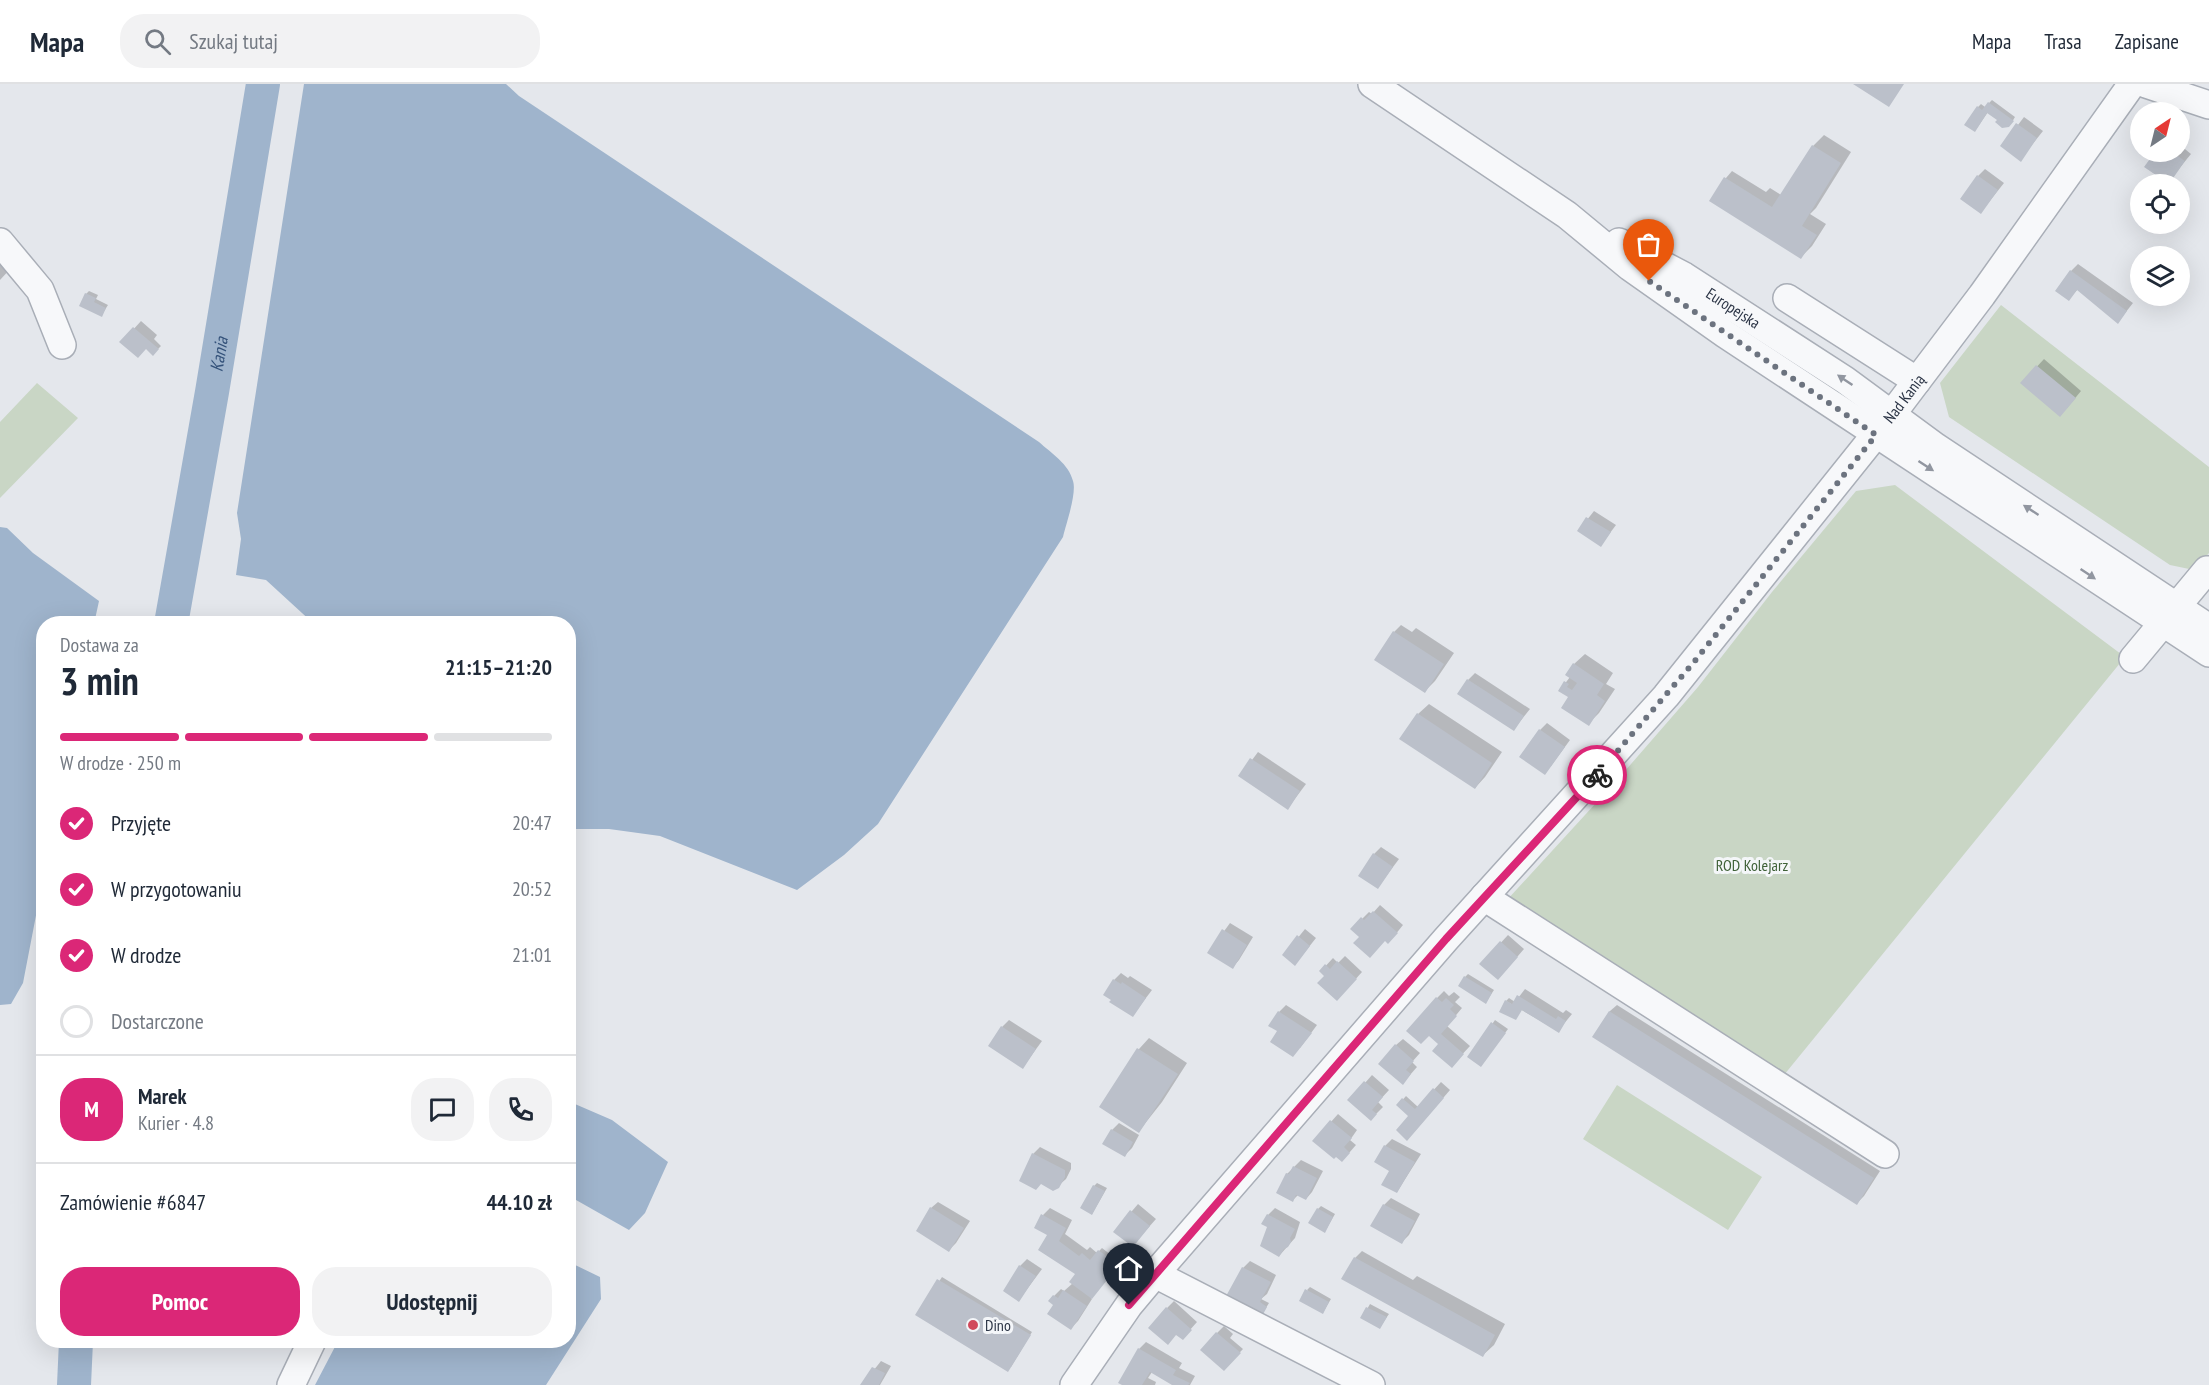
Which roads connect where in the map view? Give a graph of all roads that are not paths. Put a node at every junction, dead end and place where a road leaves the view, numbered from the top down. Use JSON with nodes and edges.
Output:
{"nodes":[{"id":1,"x":1372,"y":84,"type":"edge"},
{"id":2,"x":2132,"y":84,"type":"edge"},
{"id":3,"x":2146,"y":84,"type":"edge"},
{"id":4,"x":2209,"y":105,"type":"edge"},
{"id":5,"x":1567,"y":215,"type":"junction"},
{"id":6,"x":0,"y":242,"type":"edge"},
{"id":7,"x":1787,"y":298,"type":"dead end"},
{"id":8,"x":62,"y":345,"type":"dead end"},
{"id":9,"x":1917,"y":381,"type":"junction"},
{"id":10,"x":1892,"y":414,"type":"junction"},
{"id":11,"x":1876,"y":435,"type":"junction"},
{"id":12,"x":2207,"y":570,"type":"dead end"},
{"id":13,"x":2169,"y":615,"type":"junction"},
{"id":14,"x":2209,"y":628,"type":"edge"},
{"id":15,"x":2209,"y":653,"type":"edge"},
{"id":16,"x":2133,"y":660,"type":"dead end"},
{"id":17,"x":1484,"y":897,"type":"junction"},
{"id":18,"x":1885,"y":1154,"type":"dead end"},
{"id":19,"x":1155,"y":1274,"type":"junction"},
{"id":20,"x":309,"y":1348,"type":"edge"},
{"id":21,"x":291,"y":1385,"type":"edge"},
{"id":22,"x":1074,"y":1385,"type":"edge"},
{"id":23,"x":1371,"y":1385,"type":"edge"}],
"edges":[{"from":1,"to":5,"type":"street","name":"Europejska"},
{"from":2,"to":9,"type":"street","name":"Nad Kanią"},
{"from":3,"to":4,"type":"street"},
{"from":10,"to":5,"type":"street","name":"Europejska","one_way":true},
{"from":5,"to":11,"type":"street","name":"Europejska"},
{"from":6,"to":8,"type":"street"},
{"from":7,"to":9,"type":"street"},
{"from":9,"to":10,"type":"street","name":"Nad Kanią"},
{"from":10,"to":11,"type":"street","name":"Nad Kanią"},
{"from":13,"to":10,"type":"street","name":"Europejska","one_way":true},
{"from":11,"to":13,"type":"street","name":"Europejska","one_way":true},
{"from":11,"to":17,"type":"street","name":"Nad Kanią"},
{"from":12,"to":13,"type":"street"},
{"from":13,"to":14,"type":"street"},
{"from":13,"to":15,"type":"street"},
{"from":13,"to":16,"type":"street"},
{"from":17,"to":18,"type":"street"},
{"from":17,"to":19,"type":"street","name":"Nad Kanią"},
{"from":19,"to":22,"type":"street","name":"Nad Kanią"},
{"from":19,"to":23,"type":"street"},
{"from":20,"to":21,"type":"street"}]}
